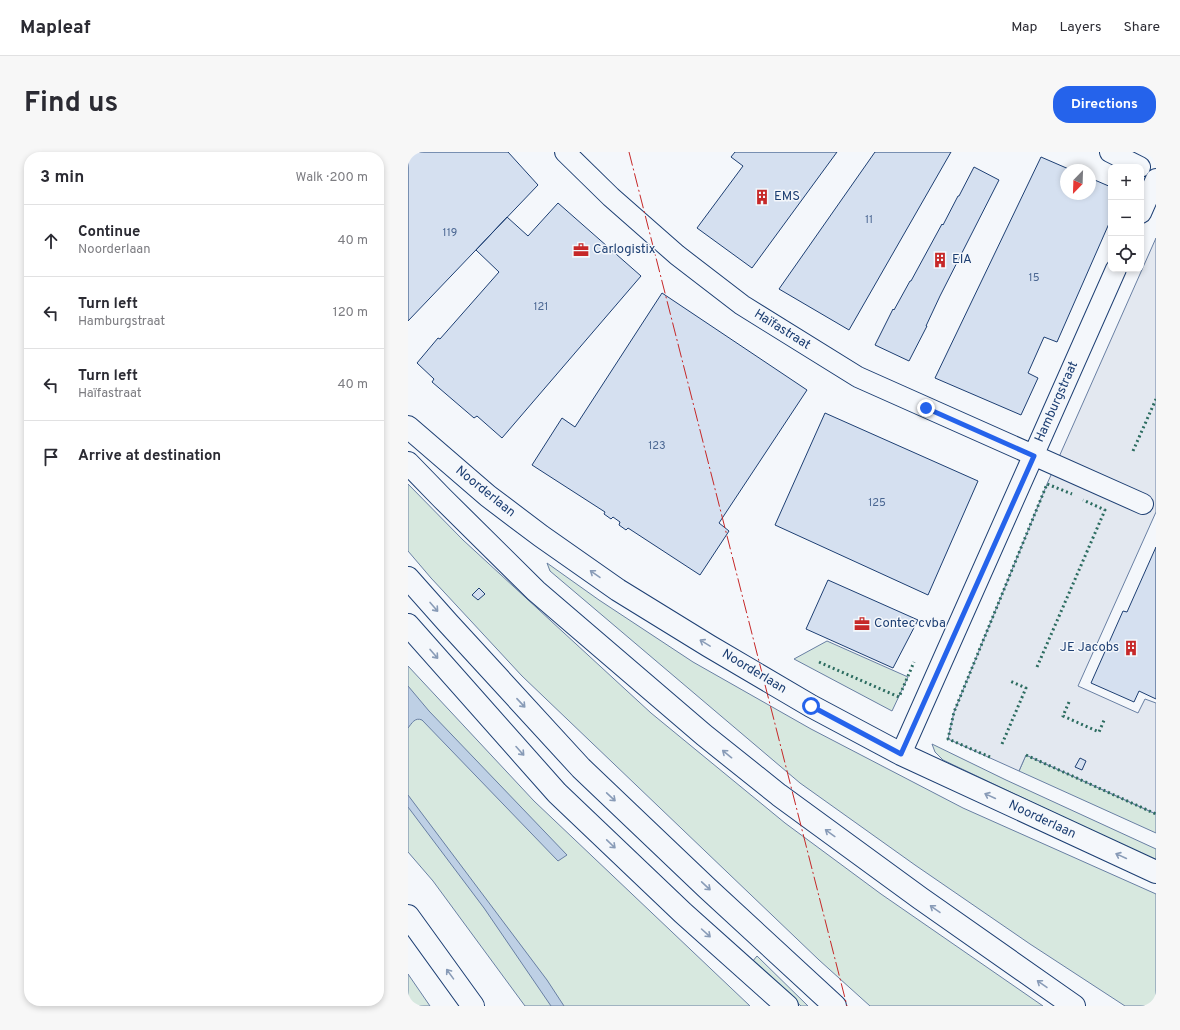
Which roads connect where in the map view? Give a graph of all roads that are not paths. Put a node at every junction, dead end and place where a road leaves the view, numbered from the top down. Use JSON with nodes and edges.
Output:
{"nodes":[{"id":1,"x":565,"y":152,"type":"edge"},
{"id":2,"x":1110,"y":152,"type":"edge"},
{"id":3,"x":1135,"y":164,"type":"edge"},
{"id":4,"x":1144,"y":169,"type":"edge"},
{"id":5,"x":1156,"y":175,"type":"edge"},
{"id":6,"x":1156,"y":179,"type":"edge"},
{"id":7,"x":1144,"y":206,"type":"edge"},
{"id":8,"x":1115,"y":272,"type":"edge"},
{"id":9,"x":408,"y":427,"type":"edge"},
{"id":10,"x":1034,"y":456,"type":"junction"},
{"id":11,"x":408,"y":463,"type":"edge"},
{"id":12,"x":1143,"y":504,"type":"dead end"},
{"id":13,"x":408,"y":578,"type":"edge"},
{"id":14,"x":408,"y":625,"type":"edge"},
{"id":15,"x":901,"y":754,"type":"junction"},
{"id":16,"x":1156,"y":872,"type":"edge"},
{"id":17,"x":408,"y":916,"type":"edge"},
{"id":18,"x":473,"y":1006,"type":"edge"},
{"id":19,"x":787,"y":1006,"type":"edge"},
{"id":20,"x":835,"y":1006,"type":"edge"},
{"id":21,"x":1074,"y":1006,"type":"edge"}],
"edges":[{"from":1,"to":10,"type":"street","name":"Haïfastraat"},
{"from":2,"to":3,"type":"street"},
{"from":4,"to":5,"type":"street"},
{"from":6,"to":7,"type":"street"},
{"from":8,"to":10,"type":"street","name":"Hamburgstraat"},
{"from":15,"to":9,"type":"main road","name":"Noorderlaan","one_way":true},
{"from":10,"to":12,"type":"street","name":"Haïfastraat"},
{"from":10,"to":15,"type":"street","name":"Hamburgstraat"},
{"from":21,"to":11,"type":"main road","one_way":true},
{"from":13,"to":20,"type":"main road","one_way":true},
{"from":14,"to":19,"type":"main road","one_way":true},
{"from":16,"to":15,"type":"main road","name":"Noorderlaan","one_way":true},
{"from":18,"to":17,"type":"main road","one_way":true}]}
